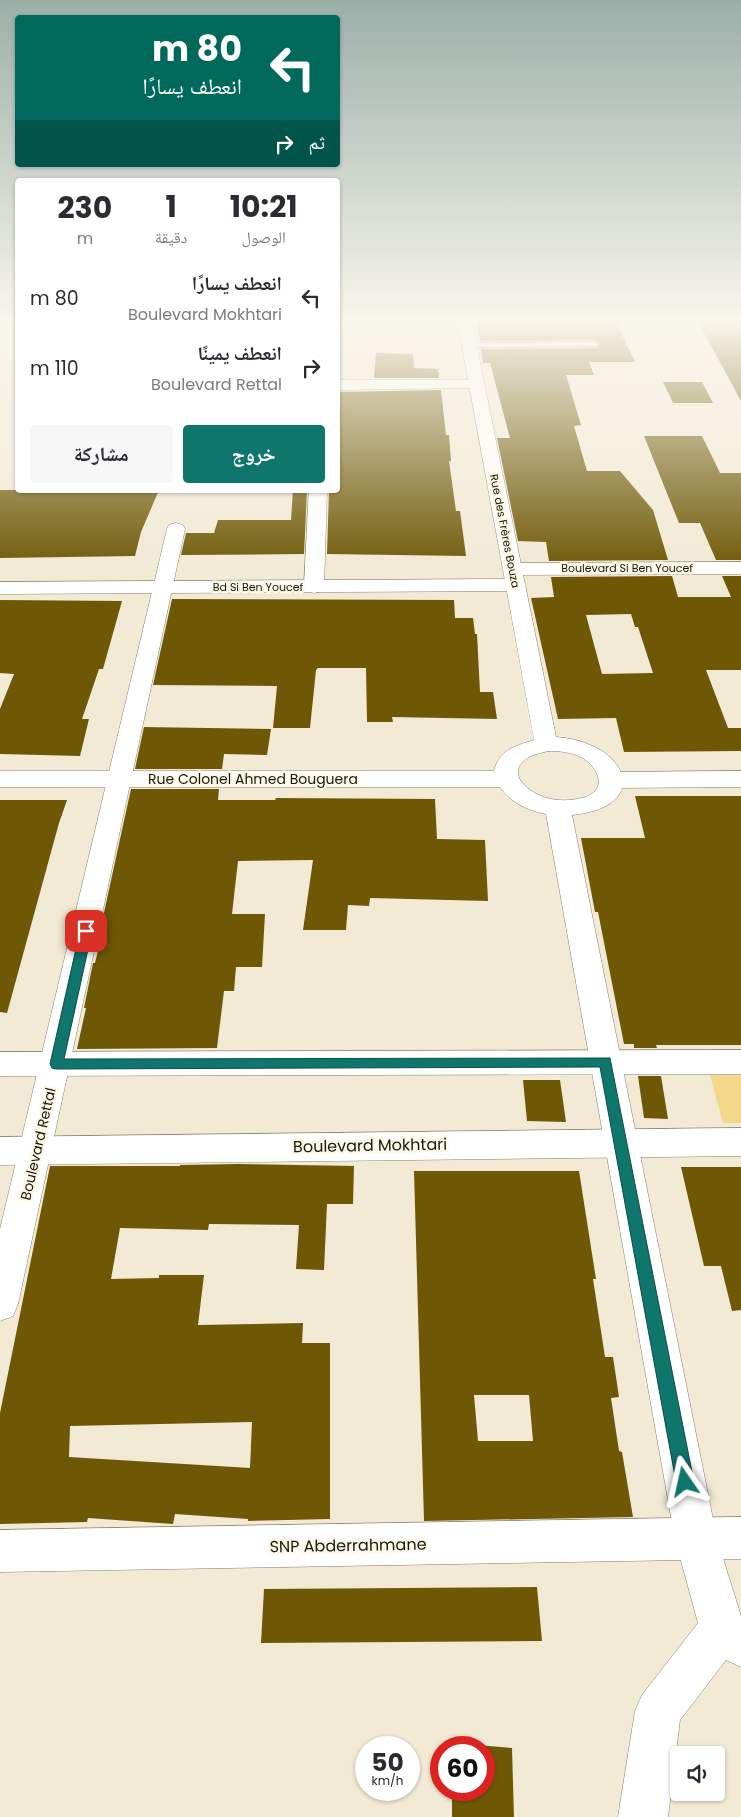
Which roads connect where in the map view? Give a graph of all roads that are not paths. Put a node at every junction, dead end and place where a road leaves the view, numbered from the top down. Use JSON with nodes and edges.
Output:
{"nodes":[{"id":1,"x":480,"y":403,"type":"edge"},
{"id":2,"x":318,"y":493,"type":"edge"},
{"id":3,"x":176,"y":529,"type":"dead end"},
{"id":4,"x":741,"y":568,"type":"edge"},
{"id":5,"x":0,"y":572,"type":"edge"},
{"id":6,"x":514,"y":577,"type":"junction"},
{"id":7,"x":315,"y":578,"type":"junction"},
{"id":8,"x":165,"y":579,"type":"junction"},
{"id":9,"x":741,"y":585,"type":"edge"},
{"id":10,"x":0,"y":588,"type":"edge"},
{"id":11,"x":546,"y":744,"type":"junction"},
{"id":12,"x":120,"y":778,"type":"junction"},
{"id":13,"x":0,"y":779,"type":"edge"},
{"id":14,"x":506,"y":779,"type":"junction"},
{"id":15,"x":612,"y":780,"type":"junction"},
{"id":16,"x":741,"y":780,"type":"edge"},
{"id":17,"x":558,"y":809,"type":"junction"},
{"id":18,"x":606,"y":1062,"type":"junction"},
{"id":19,"x":741,"y":1062,"type":"edge"},
{"id":20,"x":0,"y":1064,"type":"edge"},
{"id":21,"x":56,"y":1064,"type":"junction"},
{"id":22,"x":741,"y":1142,"type":"edge"},
{"id":23,"x":621,"y":1143,"type":"junction"},
{"id":24,"x":37,"y":1150,"type":"junction"},
{"id":25,"x":0,"y":1151,"type":"edge"},
{"id":26,"x":0,"y":1304,"type":"edge"},
{"id":27,"x":741,"y":1538,"type":"edge"},
{"id":28,"x":696,"y":1539,"type":"junction"},
{"id":29,"x":0,"y":1551,"type":"edge"},
{"id":30,"x":731,"y":1637,"type":"edge"},
{"id":31,"x":643,"y":1817,"type":"edge"}],
"edges":[{"from":1,"to":6,"type":"street","name":"Rue des Frères Bouza"},
{"from":2,"to":7,"type":"street"},
{"from":3,"to":8,"type":"street","name":"Boulevard Rettal"},
{"from":4,"to":6,"type":"street","name":"Boulevard Si Ben Youcef"},
{"from":5,"to":8,"type":"street","name":"Bd Si Ben Youcef"},
{"from":6,"to":7,"type":"street","name":"Bd Si Ben Youcef"},
{"from":6,"to":9,"type":"street","name":"Boulevard Si Ben Youcef"},
{"from":6,"to":11,"type":"street","name":"Rue des Frères Bouza"},
{"from":7,"to":8,"type":"street","name":"Bd Si Ben Youcef"},
{"from":8,"to":10,"type":"street","name":"Bd Si Ben Youcef"},
{"from":8,"to":12,"type":"street","name":"Boulevard Rettal"},
{"from":11,"to":14,"type":"street"},
{"from":11,"to":15,"type":"street"},
{"from":12,"to":13,"type":"street","name":"Rue Colonel Ahmed Bouguera"},
{"from":12,"to":14,"type":"street","name":"Rue Colonel Ahmed Bouguera"},
{"from":12,"to":21,"type":"street","name":"Boulevard Rettal"},
{"from":14,"to":17,"type":"street"},
{"from":15,"to":16,"type":"street"},
{"from":15,"to":17,"type":"street"},
{"from":17,"to":18,"type":"street"},
{"from":18,"to":19,"type":"street"},
{"from":18,"to":21,"type":"street"},
{"from":18,"to":23,"type":"street"},
{"from":20,"to":21,"type":"street"},
{"from":21,"to":24,"type":"street","name":"Boulevard Rettal"},
{"from":22,"to":23,"type":"street","name":"Boulevard Mokhtari"},
{"from":23,"to":24,"type":"street","name":"Boulevard Mokhtari"},
{"from":23,"to":28,"type":"street"},
{"from":24,"to":25,"type":"street","name":"Boulevard Mokhtari"},
{"from":24,"to":26,"type":"street","name":"Boulevard Rettal"},
{"from":27,"to":28,"type":"street","name":"SNP Abderrahmane"},
{"from":28,"to":29,"type":"street","name":"SNP Abderrahmane"},
{"from":28,"to":30,"type":"street"},
{"from":30,"to":31,"type":"street"}]}
